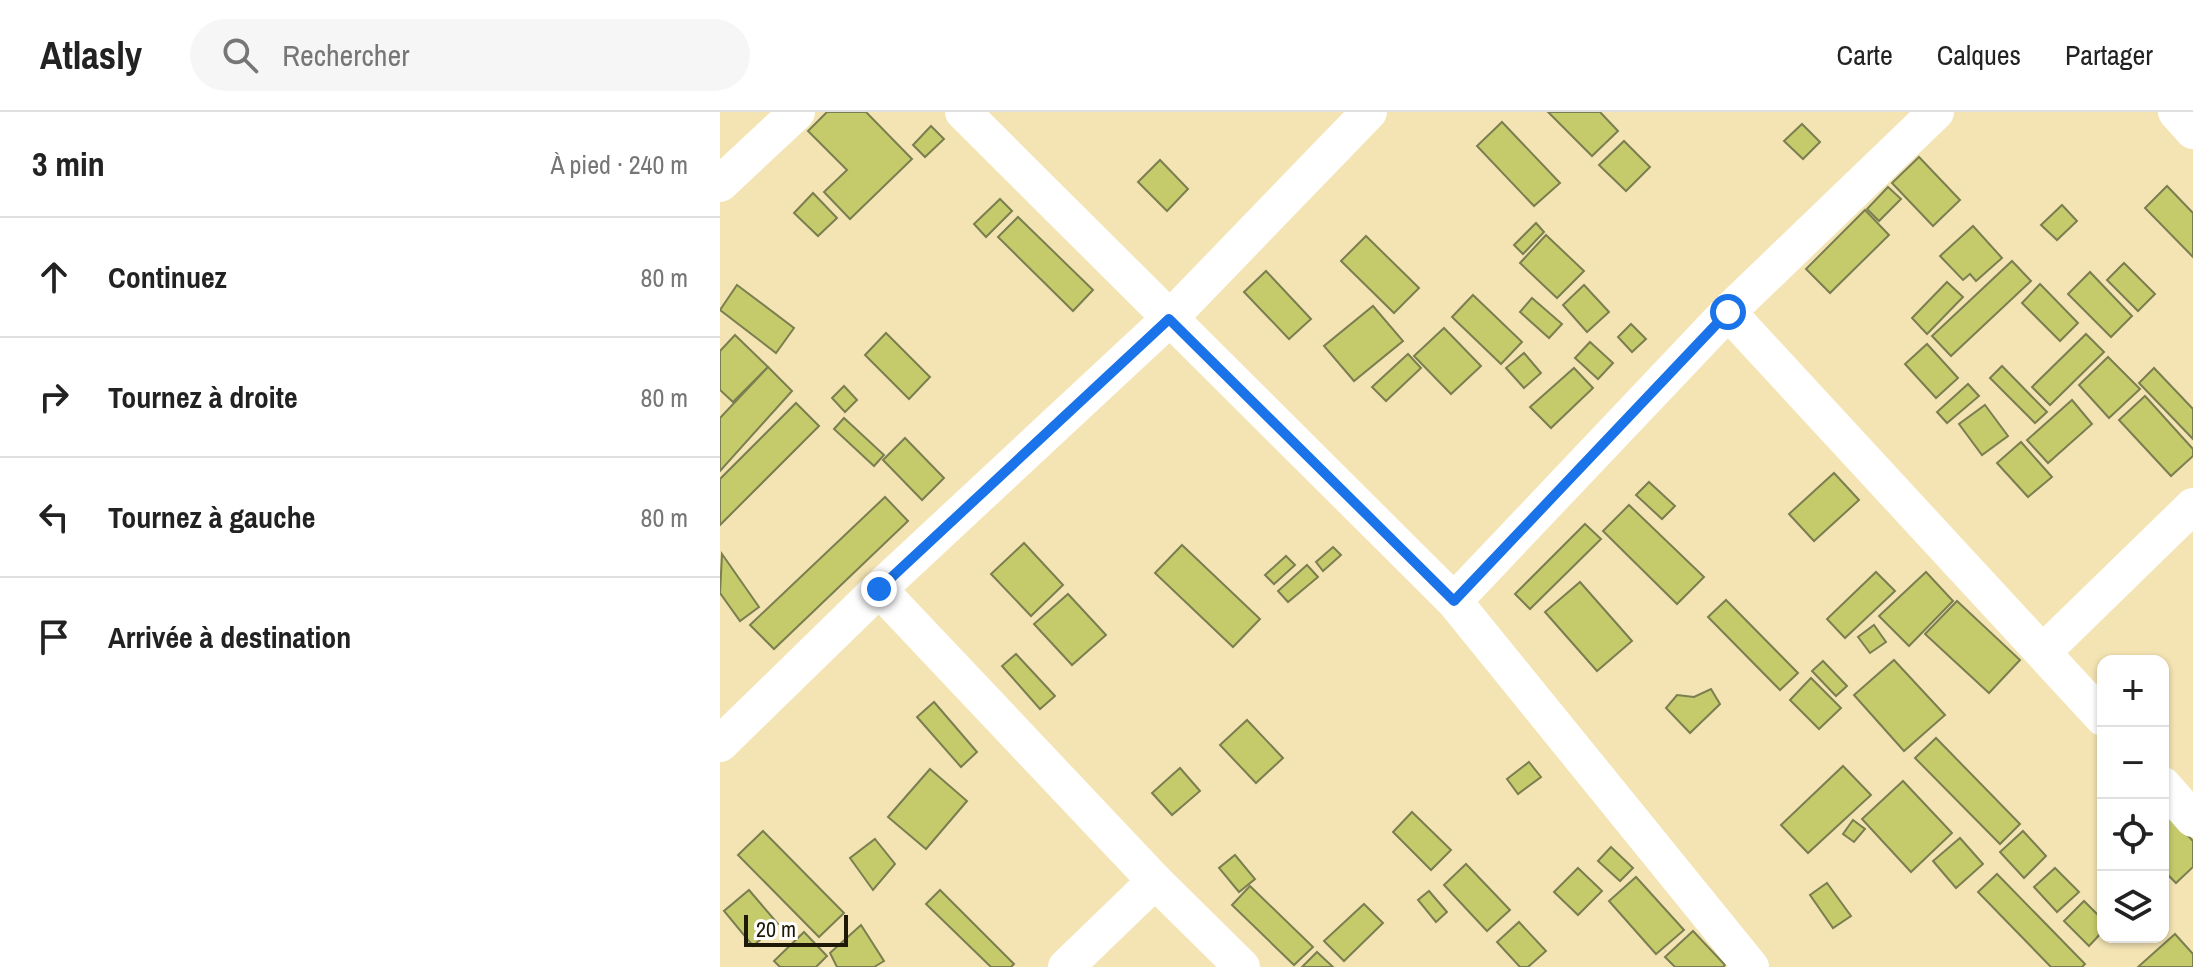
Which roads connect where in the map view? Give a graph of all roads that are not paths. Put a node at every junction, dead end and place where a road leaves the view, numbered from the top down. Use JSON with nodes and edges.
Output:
{"nodes":[{"id":1,"x":797,"y":112,"type":"edge"},
{"id":2,"x":963,"y":112,"type":"edge"},
{"id":3,"x":1369,"y":112,"type":"edge"},
{"id":4,"x":1936,"y":112,"type":"edge"},
{"id":5,"x":2176,"y":112,"type":"edge"},
{"id":6,"x":2193,"y":131,"type":"edge"},
{"id":7,"x":720,"y":184,"type":"edge"},
{"id":8,"x":1728,"y":312,"type":"junction"},
{"id":9,"x":1169,"y":319,"type":"junction"},
{"id":10,"x":2193,"y":506,"type":"edge"},
{"id":11,"x":879,"y":589,"type":"junction"},
{"id":12,"x":1454,"y":601,"type":"junction"},
{"id":13,"x":2043,"y":652,"type":"junction"},
{"id":14,"x":2097,"y":711,"type":"edge"},
{"id":15,"x":720,"y":744,"type":"edge"},
{"id":16,"x":2169,"y":792,"type":"edge"},
{"id":17,"x":2193,"y":819,"type":"edge"},
{"id":18,"x":1155,"y":881,"type":"junction"},
{"id":19,"x":1749,"y":966,"type":"edge"},
{"id":20,"x":1066,"y":967,"type":"edge"},
{"id":21,"x":1242,"y":967,"type":"edge"}],
"edges":[{"from":1,"to":7,"type":"street"},
{"from":2,"to":9,"type":"street"},
{"from":3,"to":9,"type":"street"},
{"from":4,"to":8,"type":"street"},
{"from":5,"to":6,"type":"street"},
{"from":8,"to":12,"type":"street"},
{"from":8,"to":13,"type":"street"},
{"from":9,"to":11,"type":"street"},
{"from":9,"to":12,"type":"street"},
{"from":10,"to":13,"type":"street"},
{"from":11,"to":15,"type":"street"},
{"from":11,"to":18,"type":"street"},
{"from":12,"to":19,"type":"street"},
{"from":13,"to":14,"type":"street"},
{"from":16,"to":17,"type":"street"},
{"from":18,"to":20,"type":"street"},
{"from":18,"to":21,"type":"street"}]}
